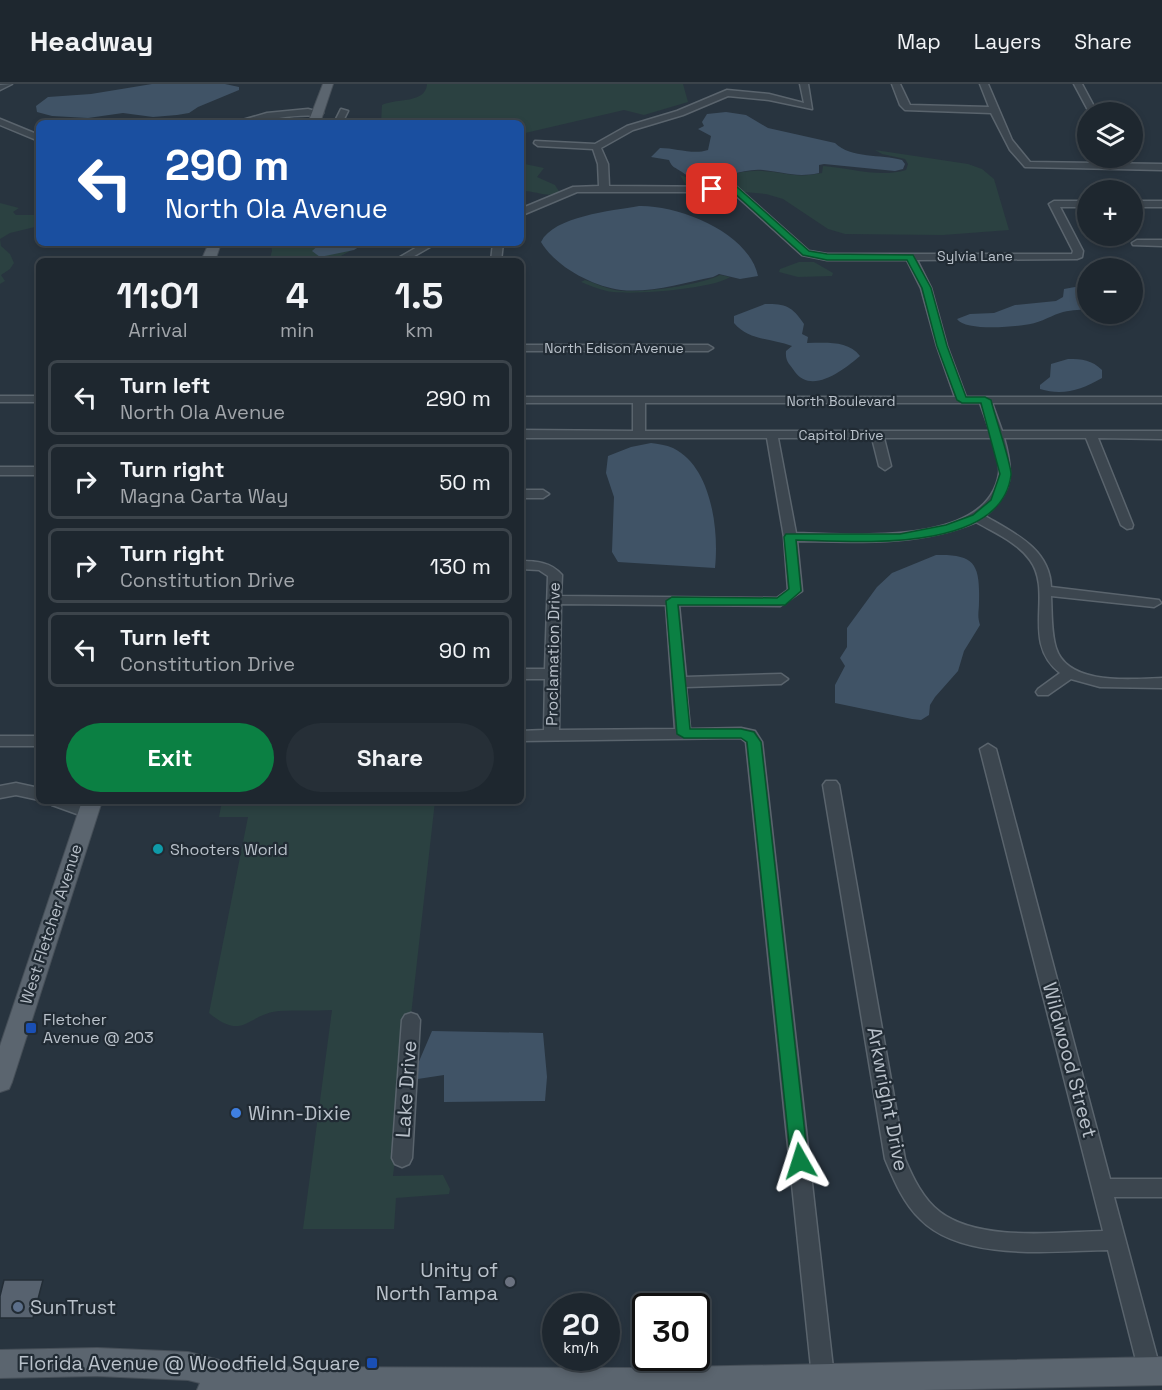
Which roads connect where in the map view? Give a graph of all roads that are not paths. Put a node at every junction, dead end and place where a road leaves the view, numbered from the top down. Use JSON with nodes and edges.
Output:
{"nodes":[{"id":1,"x":8,"y":84,"type":"edge"},
{"id":2,"x":328,"y":84,"type":"edge"},
{"id":3,"x":804,"y":84,"type":"edge"},
{"id":4,"x":896,"y":84,"type":"edge"},
{"id":5,"x":984,"y":84,"type":"edge"},
{"id":6,"x":1078,"y":84,"type":"edge"},
{"id":7,"x":0,"y":88,"type":"edge"},
{"id":8,"x":726,"y":88,"type":"edge"},
{"id":9,"x":1088,"y":102,"type":"edge"},
{"id":10,"x":992,"y":110,"type":"junction"},
{"id":11,"x":344,"y":111,"type":"dead end"},
{"id":12,"x":316,"y":118,"type":"edge"},
{"id":13,"x":247,"y":120,"type":"edge"},
{"id":14,"x":340,"y":120,"type":"edge"},
{"id":15,"x":0,"y":122,"type":"edge"},
{"id":16,"x":36,"y":137,"type":"edge"},
{"id":17,"x":538,"y":143,"type":"dead end"},
{"id":18,"x":597,"y":147,"type":"junction"},
{"id":19,"x":1077,"y":166,"type":"edge"},
{"id":20,"x":1143,"y":167,"type":"edge"},
{"id":21,"x":1162,"y":167,"type":"edge"},
{"id":22,"x":604,"y":189,"type":"junction"},
{"id":23,"x":1077,"y":204,"type":"edge"},
{"id":24,"x":1143,"y":205,"type":"edge"},
{"id":25,"x":1161,"y":206,"type":"edge"},
{"id":26,"x":524,"y":211,"type":"edge"},
{"id":27,"x":1143,"y":243,"type":"edge"},
{"id":28,"x":1162,"y":243,"type":"edge"},
{"id":29,"x":426,"y":246,"type":"edge"},
{"id":30,"x":405,"y":257,"type":"dead end"},
{"id":31,"x":910,"y":257,"type":"junction"},
{"id":32,"x":524,"y":348,"type":"edge"},
{"id":33,"x":708,"y":348,"type":"dead end"},
{"id":34,"x":0,"y":399,"type":"edge"},
{"id":35,"x":36,"y":399,"type":"edge"},
{"id":36,"x":524,"y":400,"type":"edge"},
{"id":37,"x":639,"y":400,"type":"junction"},
{"id":38,"x":962,"y":400,"type":"junction"},
{"id":39,"x":985,"y":400,"type":"junction"},
{"id":40,"x":1162,"y":400,"type":"edge"},
{"id":41,"x":524,"y":434,"type":"edge"},
{"id":42,"x":639,"y":434,"type":"junction"},
{"id":43,"x":1090,"y":434,"type":"junction"},
{"id":44,"x":772,"y":435,"type":"junction"},
{"id":45,"x":877,"y":435,"type":"junction"},
{"id":46,"x":997,"y":435,"type":"junction"},
{"id":47,"x":1162,"y":435,"type":"edge"},
{"id":48,"x":885,"y":466,"type":"dead end"},
{"id":49,"x":0,"y":471,"type":"edge"},
{"id":50,"x":36,"y":471,"type":"edge"},
{"id":51,"x":524,"y":494,"type":"edge"},
{"id":52,"x":543,"y":494,"type":"dead end"},
{"id":53,"x":977,"y":517,"type":"junction"},
{"id":54,"x":1127,"y":525,"type":"dead end"},
{"id":55,"x":790,"y":537,"type":"junction"},
{"id":56,"x":524,"y":565,"type":"edge"},
{"id":57,"x":1045,"y":591,"type":"junction"},
{"id":58,"x":554,"y":600,"type":"junction"},
{"id":59,"x":672,"y":601,"type":"junction"},
{"id":60,"x":1154,"y":603,"type":"dead end"},
{"id":61,"x":1071,"y":672,"type":"junction"},
{"id":62,"x":524,"y":674,"type":"edge"},
{"id":63,"x":552,"y":674,"type":"junction"},
{"id":64,"x":781,"y":679,"type":"dead end"},
{"id":65,"x":680,"y":682,"type":"junction"},
{"id":66,"x":1162,"y":683,"type":"edge"},
{"id":67,"x":1043,"y":692,"type":"dead end"},
{"id":68,"x":684,"y":734,"type":"junction"},
{"id":69,"x":551,"y":735,"type":"junction"},
{"id":70,"x":524,"y":736,"type":"edge"},
{"id":71,"x":0,"y":741,"type":"edge"},
{"id":72,"x":36,"y":741,"type":"edge"},
{"id":73,"x":988,"y":749,"type":"dead end"},
{"id":74,"x":831,"y":785,"type":"dead end"},
{"id":75,"x":0,"y":792,"type":"edge"},
{"id":76,"x":36,"y":793,"type":"edge"},
{"id":77,"x":90,"y":806,"type":"edge"},
{"id":78,"x":411,"y":1020,"type":"dead end"},
{"id":79,"x":0,"y":1082,"type":"edge"},
{"id":80,"x":402,"y":1158,"type":"dead end"},
{"id":81,"x":1104,"y":1188,"type":"junction"},
{"id":82,"x":1162,"y":1188,"type":"edge"},
{"id":83,"x":1117,"y":1240,"type":"junction"},
{"id":84,"x":0,"y":1364,"type":"edge"},
{"id":85,"x":1156,"y":1372,"type":"edge"},
{"id":86,"x":247,"y":1381,"type":"junction"},
{"id":87,"x":833,"y":1381,"type":"edge"},
{"id":88,"x":211,"y":1390,"type":"edge"}],
"edges":[{"from":1,"to":7,"type":"street"},
{"from":2,"to":12,"type":"main road"},
{"from":3,"to":8,"type":"street"},
{"from":4,"to":10,"type":"street"},
{"from":5,"to":10,"type":"street"},
{"from":6,"to":9,"type":"street"},
{"from":8,"to":18,"type":"street"},
{"from":10,"to":19,"type":"street"},
{"from":11,"to":14,"type":"street"},
{"from":12,"to":13,"type":"street"},
{"from":15,"to":16,"type":"street"},
{"from":17,"to":18,"type":"street"},
{"from":18,"to":22,"type":"street"},
{"from":20,"to":21,"type":"street"},
{"from":22,"to":26,"type":"street","name":"Sylvia Lane"},
{"from":22,"to":31,"type":"street","name":"Sylvia Lane"},
{"from":23,"to":31,"type":"street","name":"Sylvia Lane"},
{"from":24,"to":25,"type":"street"},
{"from":27,"to":28,"type":"street"},
{"from":29,"to":30,"type":"street"},
{"from":31,"to":38,"type":"street"},
{"from":32,"to":33,"type":"street","name":"North Edison Avenue"},
{"from":34,"to":35,"type":"street"},
{"from":36,"to":37,"type":"street","name":"North Boulevard"},
{"from":37,"to":38,"type":"street","name":"North Boulevard"},
{"from":37,"to":42,"type":"street"},
{"from":38,"to":39,"type":"street","name":"North Boulevard"},
{"from":39,"to":40,"type":"street","name":"North Boulevard"},
{"from":39,"to":46,"type":"street"},
{"from":41,"to":42,"type":"street","name":"Capitol Drive"},
{"from":42,"to":44,"type":"street","name":"Capitol Drive"},
{"from":43,"to":46,"type":"street","name":"Capitol Drive"},
{"from":43,"to":47,"type":"street","name":"Capitol Drive"},
{"from":43,"to":54,"type":"street"},
{"from":44,"to":45,"type":"street","name":"Capitol Drive"},
{"from":44,"to":55,"type":"street"},
{"from":45,"to":46,"type":"street","name":"Capitol Drive"},
{"from":45,"to":48,"type":"street"},
{"from":46,"to":53,"type":"street"},
{"from":49,"to":50,"type":"street"},
{"from":51,"to":52,"type":"street"},
{"from":53,"to":55,"type":"street"},
{"from":53,"to":57,"type":"street"},
{"from":55,"to":59,"type":"street"},
{"from":56,"to":58,"type":"street","name":"Proclamation Drive"},
{"from":57,"to":60,"type":"street"},
{"from":57,"to":61,"type":"street"},
{"from":58,"to":59,"type":"street"},
{"from":58,"to":63,"type":"street","name":"Proclamation Drive"},
{"from":59,"to":65,"type":"street"},
{"from":61,"to":66,"type":"street"},
{"from":61,"to":67,"type":"street"},
{"from":62,"to":63,"type":"street"},
{"from":63,"to":69,"type":"street","name":"Proclamation Drive"},
{"from":64,"to":65,"type":"street"},
{"from":65,"to":68,"type":"street"},
{"from":68,"to":69,"type":"street"},
{"from":68,"to":87,"type":"street"},
{"from":69,"to":70,"type":"street"},
{"from":71,"to":72,"type":"street"},
{"from":73,"to":81,"type":"street","name":"Wildwood Street"},
{"from":74,"to":83,"type":"street","name":"Arkwright Drive"},
{"from":75,"to":76,"type":"street"},
{"from":77,"to":79,"type":"main road","name":"West Fletcher Avenue"},
{"from":78,"to":80,"type":"street","name":"Lake Drive"},
{"from":81,"to":82,"type":"street"},
{"from":81,"to":83,"type":"street","name":"Wildwood Street"},
{"from":83,"to":85,"type":"street","name":"Wildwood Street"},
{"from":84,"to":86,"type":"main road"},
{"from":85,"to":87,"type":"main road"},
{"from":86,"to":87,"type":"main road"},
{"from":86,"to":88,"type":"main road"}]}
